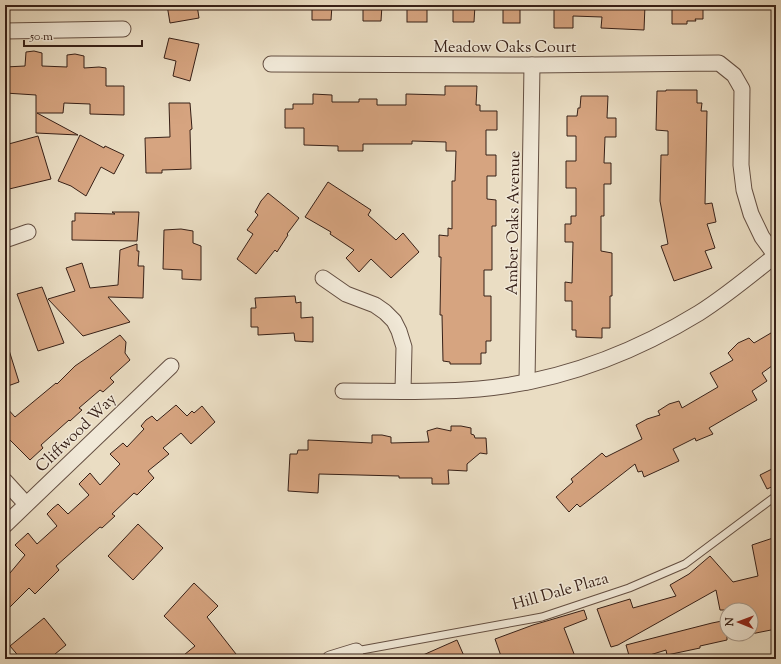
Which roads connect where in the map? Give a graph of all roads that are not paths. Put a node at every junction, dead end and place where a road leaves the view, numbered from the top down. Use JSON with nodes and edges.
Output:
{"nodes":[{"id":1,"x":123,"y":29,"type":"dead end"},
{"id":2,"x":5,"y":30,"type":"edge"},
{"id":3,"x":271,"y":64,"type":"dead end"},
{"id":4,"x":532,"y":65,"type":"junction"},
{"id":5,"x":28,"y":232,"type":"dead end"},
{"id":6,"x":5,"y":240,"type":"edge"},
{"id":7,"x":776,"y":255,"type":"edge"},
{"id":8,"x":323,"y":278,"type":"dead end"},
{"id":9,"x":171,"y":366,"type":"dead end"},
{"id":10,"x":527,"y":382,"type":"junction"},
{"id":11,"x":343,"y":390,"type":"dead end"},
{"id":12,"x":403,"y":391,"type":"junction"},
{"id":13,"x":5,"y":481,"type":"edge"},
{"id":14,"x":776,"y":496,"type":"edge"},
{"id":15,"x":26,"y":504,"type":"junction"},
{"id":16,"x":5,"y":525,"type":"edge"},
{"id":17,"x":356,"y":651,"type":"joint"},
{"id":18,"x":330,"y":659,"type":"edge"}],
"edges":[{"from":1,"to":2,"type":"street"},
{"from":3,"to":4,"type":"street","name":"Meadow Oaks Court"},
{"from":4,"to":7,"type":"street","name":"Meadow Oaks Court"},
{"from":4,"to":10,"type":"street","name":"Amber Oaks Avenue"},
{"from":5,"to":6,"type":"street"},
{"from":7,"to":10,"type":"street"},
{"from":8,"to":12,"type":"street"},
{"from":9,"to":15,"type":"street","name":"Cliffwood Way"},
{"from":10,"to":12,"type":"street"},
{"from":11,"to":12,"type":"street"},
{"from":13,"to":15,"type":"street"},
{"from":14,"to":17,"type":"lane","name":"Hill Dale Plaza"},
{"from":15,"to":16,"type":"street","name":"Cliffwood Way"},
{"from":17,"to":18,"type":"street","name":"Hill Dale Plaza"}]}
